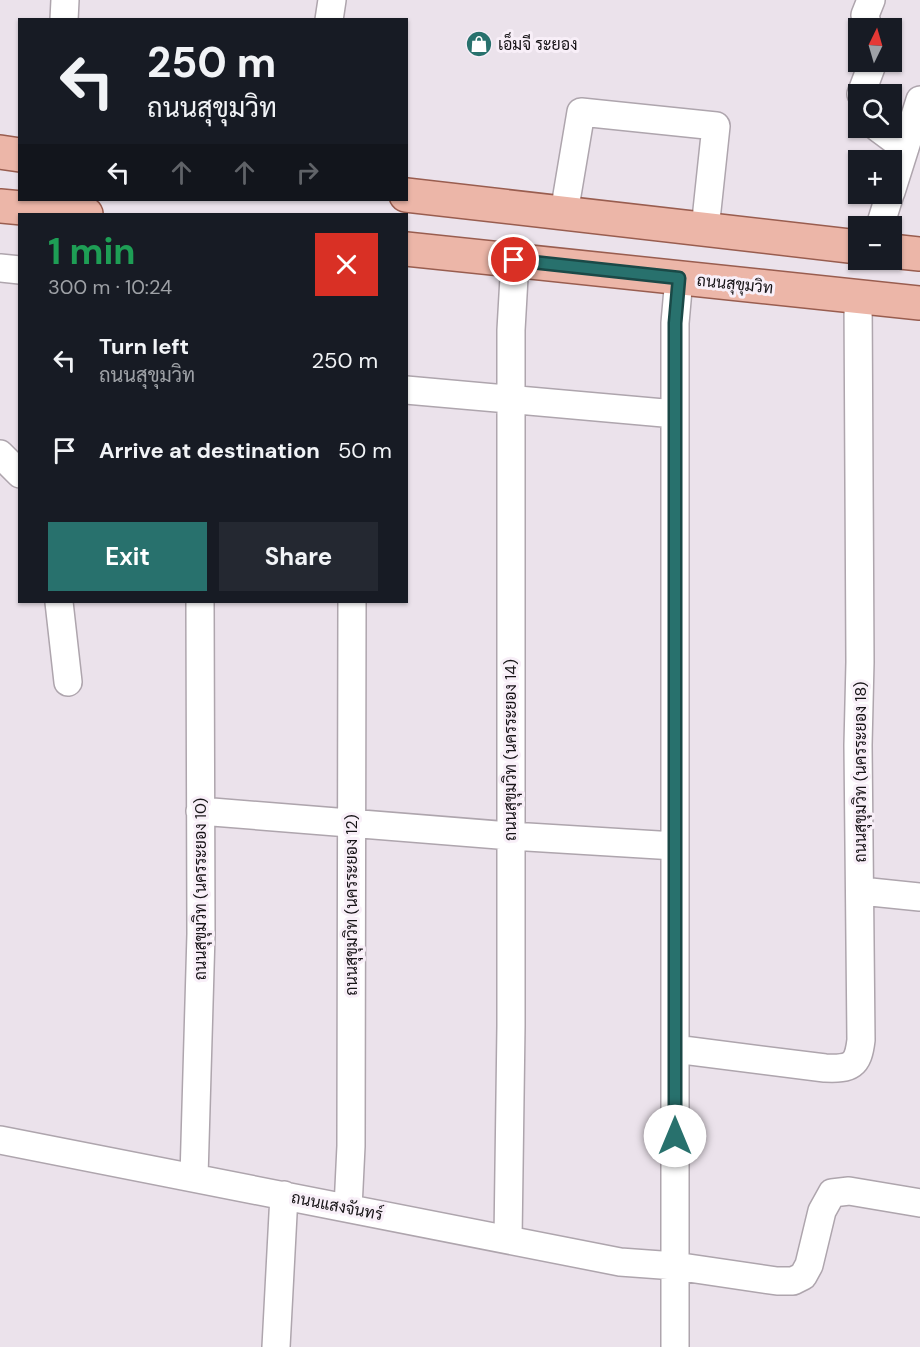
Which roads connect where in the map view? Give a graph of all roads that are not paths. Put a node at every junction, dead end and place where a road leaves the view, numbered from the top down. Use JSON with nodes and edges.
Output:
{"nodes":[{"id":1,"x":65,"y":0,"type":"edge"},
{"id":2,"x":332,"y":0,"type":"edge"},
{"id":3,"x":871,"y":0,"type":"edge"},
{"id":4,"x":64,"y":18,"type":"edge"},
{"id":5,"x":329,"y":18,"type":"edge"},
{"id":6,"x":866,"y":18,"type":"edge"},
{"id":7,"x":920,"y":100,"type":"edge"},
{"id":8,"x":892,"y":138,"type":"edge"},
{"id":9,"x":905,"y":148,"type":"junction"},
{"id":10,"x":0,"y":152,"type":"edge"},
{"id":11,"x":18,"y":155,"type":"edge"},
{"id":12,"x":902,"y":158,"type":"edge"},
{"id":13,"x":408,"y":195,"type":"edge"},
{"id":14,"x":0,"y":206,"type":"edge"},
{"id":15,"x":75,"y":213,"type":"edge"},
{"id":16,"x":564,"y":213,"type":"junction"},
{"id":17,"x":705,"y":229,"type":"junction"},
{"id":18,"x":848,"y":246,"type":"edge"},
{"id":19,"x":408,"y":249,"type":"edge"},
{"id":20,"x":902,"y":252,"type":"edge"},
{"id":21,"x":920,"y":254,"type":"edge"},
{"id":22,"x":514,"y":260,"type":"junction"},
{"id":23,"x":0,"y":268,"type":"edge"},
{"id":24,"x":18,"y":270,"type":"edge"},
{"id":25,"x":679,"y":278,"type":"junction"},
{"id":26,"x":858,"y":297,"type":"junction"},
{"id":27,"x":920,"y":303,"type":"edge"},
{"id":28,"x":408,"y":390,"type":"edge"},
{"id":29,"x":512,"y":400,"type":"junction"},
{"id":30,"x":675,"y":414,"type":"junction"},
{"id":31,"x":0,"y":454,"type":"edge"},
{"id":32,"x":18,"y":472,"type":"edge"},
{"id":33,"x":59,"y":603,"type":"edge"},
{"id":34,"x":200,"y":603,"type":"edge"},
{"id":35,"x":352,"y":603,"type":"edge"},
{"id":36,"x":68,"y":682,"type":"dead end"},
{"id":37,"x":200,"y":811,"type":"junction"},
{"id":38,"x":351,"y":823,"type":"junction"},
{"id":39,"x":511,"y":836,"type":"junction"},
{"id":40,"x":675,"y":846,"type":"junction"},
{"id":41,"x":861,"y":891,"type":"junction"},
{"id":42,"x":920,"y":897,"type":"edge"},
{"id":43,"x":675,"y":1049,"type":"junction"},
{"id":44,"x":2,"y":1147,"type":"edge"},
{"id":45,"x":194,"y":1177,"type":"junction"},
{"id":46,"x":285,"y":1195,"type":"junction"},
{"id":47,"x":920,"y":1203,"type":"edge"},
{"id":48,"x":348,"y":1208,"type":"junction"},
{"id":49,"x":508,"y":1239,"type":"junction"},
{"id":50,"x":675,"y":1266,"type":"junction"},
{"id":51,"x":276,"y":1347,"type":"edge"},
{"id":52,"x":675,"y":1347,"type":"edge"}],
"edges":[{"from":1,"to":4,"type":"street"},
{"from":2,"to":5,"type":"street"},
{"from":3,"to":6,"type":"street"},
{"from":7,"to":9,"type":"street"},
{"from":8,"to":9,"type":"street"},
{"from":9,"to":12,"type":"street"},
{"from":10,"to":11,"type":"main road"},
{"from":13,"to":16,"type":"main road"},
{"from":14,"to":15,"type":"main road"},
{"from":16,"to":17,"type":"main road"},
{"from":16,"to":17,"type":"street"},
{"from":17,"to":18,"type":"main road"},
{"from":19,"to":22,"type":"main road","name":"ถนนสุขุมวิท"},
{"from":20,"to":21,"type":"main road"},
{"from":22,"to":25,"type":"main road","name":"ถนนสุขุมวิท"},
{"from":22,"to":29,"type":"street","name":"ถนนสุขุมวิท (นครระยอง 14)"},
{"from":23,"to":24,"type":"street"},
{"from":25,"to":26,"type":"main road","name":"ถนนสุขุมวิท"},
{"from":25,"to":30,"type":"street"},
{"from":26,"to":27,"type":"main road","name":"ถนนสุขุมวิท"},
{"from":26,"to":41,"type":"street","name":"ถนนสุขุมวิท (นครระยอง 18)"},
{"from":28,"to":29,"type":"street"},
{"from":29,"to":30,"type":"street"},
{"from":29,"to":39,"type":"street","name":"ถนนสุขุมวิท (นครระยอง 14)"},
{"from":30,"to":40,"type":"street"},
{"from":31,"to":32,"type":"street"},
{"from":33,"to":36,"type":"street"},
{"from":34,"to":37,"type":"street","name":"ถนนสุขุมวิท (นครระยอง 10)"},
{"from":35,"to":38,"type":"street","name":"ถนนสุขุมวิท (นครระยอง 12)"},
{"from":37,"to":38,"type":"street"},
{"from":37,"to":45,"type":"street","name":"ถนนสุขุมวิท (นครระยอง 10)"},
{"from":38,"to":39,"type":"street"},
{"from":38,"to":48,"type":"street","name":"ถนนสุขุมวิท (นครระยอง 12)"},
{"from":39,"to":40,"type":"street"},
{"from":39,"to":49,"type":"street","name":"ถนนสุขุมวิท (นครระยอง 14)"},
{"from":40,"to":43,"type":"street"},
{"from":41,"to":42,"type":"street"},
{"from":41,"to":43,"type":"street","name":"ถนนสุขุมวิท (นครระยอง 18)"},
{"from":43,"to":50,"type":"street"},
{"from":44,"to":45,"type":"street","name":"ถนนแสงจันทร์"},
{"from":45,"to":46,"type":"street","name":"ถนนแสงจันทร์"},
{"from":46,"to":48,"type":"street","name":"ถนนแสงจันทร์"},
{"from":46,"to":51,"type":"street"},
{"from":47,"to":50,"type":"street","name":"ถนนแสงจันทร์"},
{"from":48,"to":49,"type":"street","name":"ถนนแสงจันทร์"},
{"from":49,"to":50,"type":"street","name":"ถนนแสงจันทร์"},
{"from":50,"to":52,"type":"street"}]}
